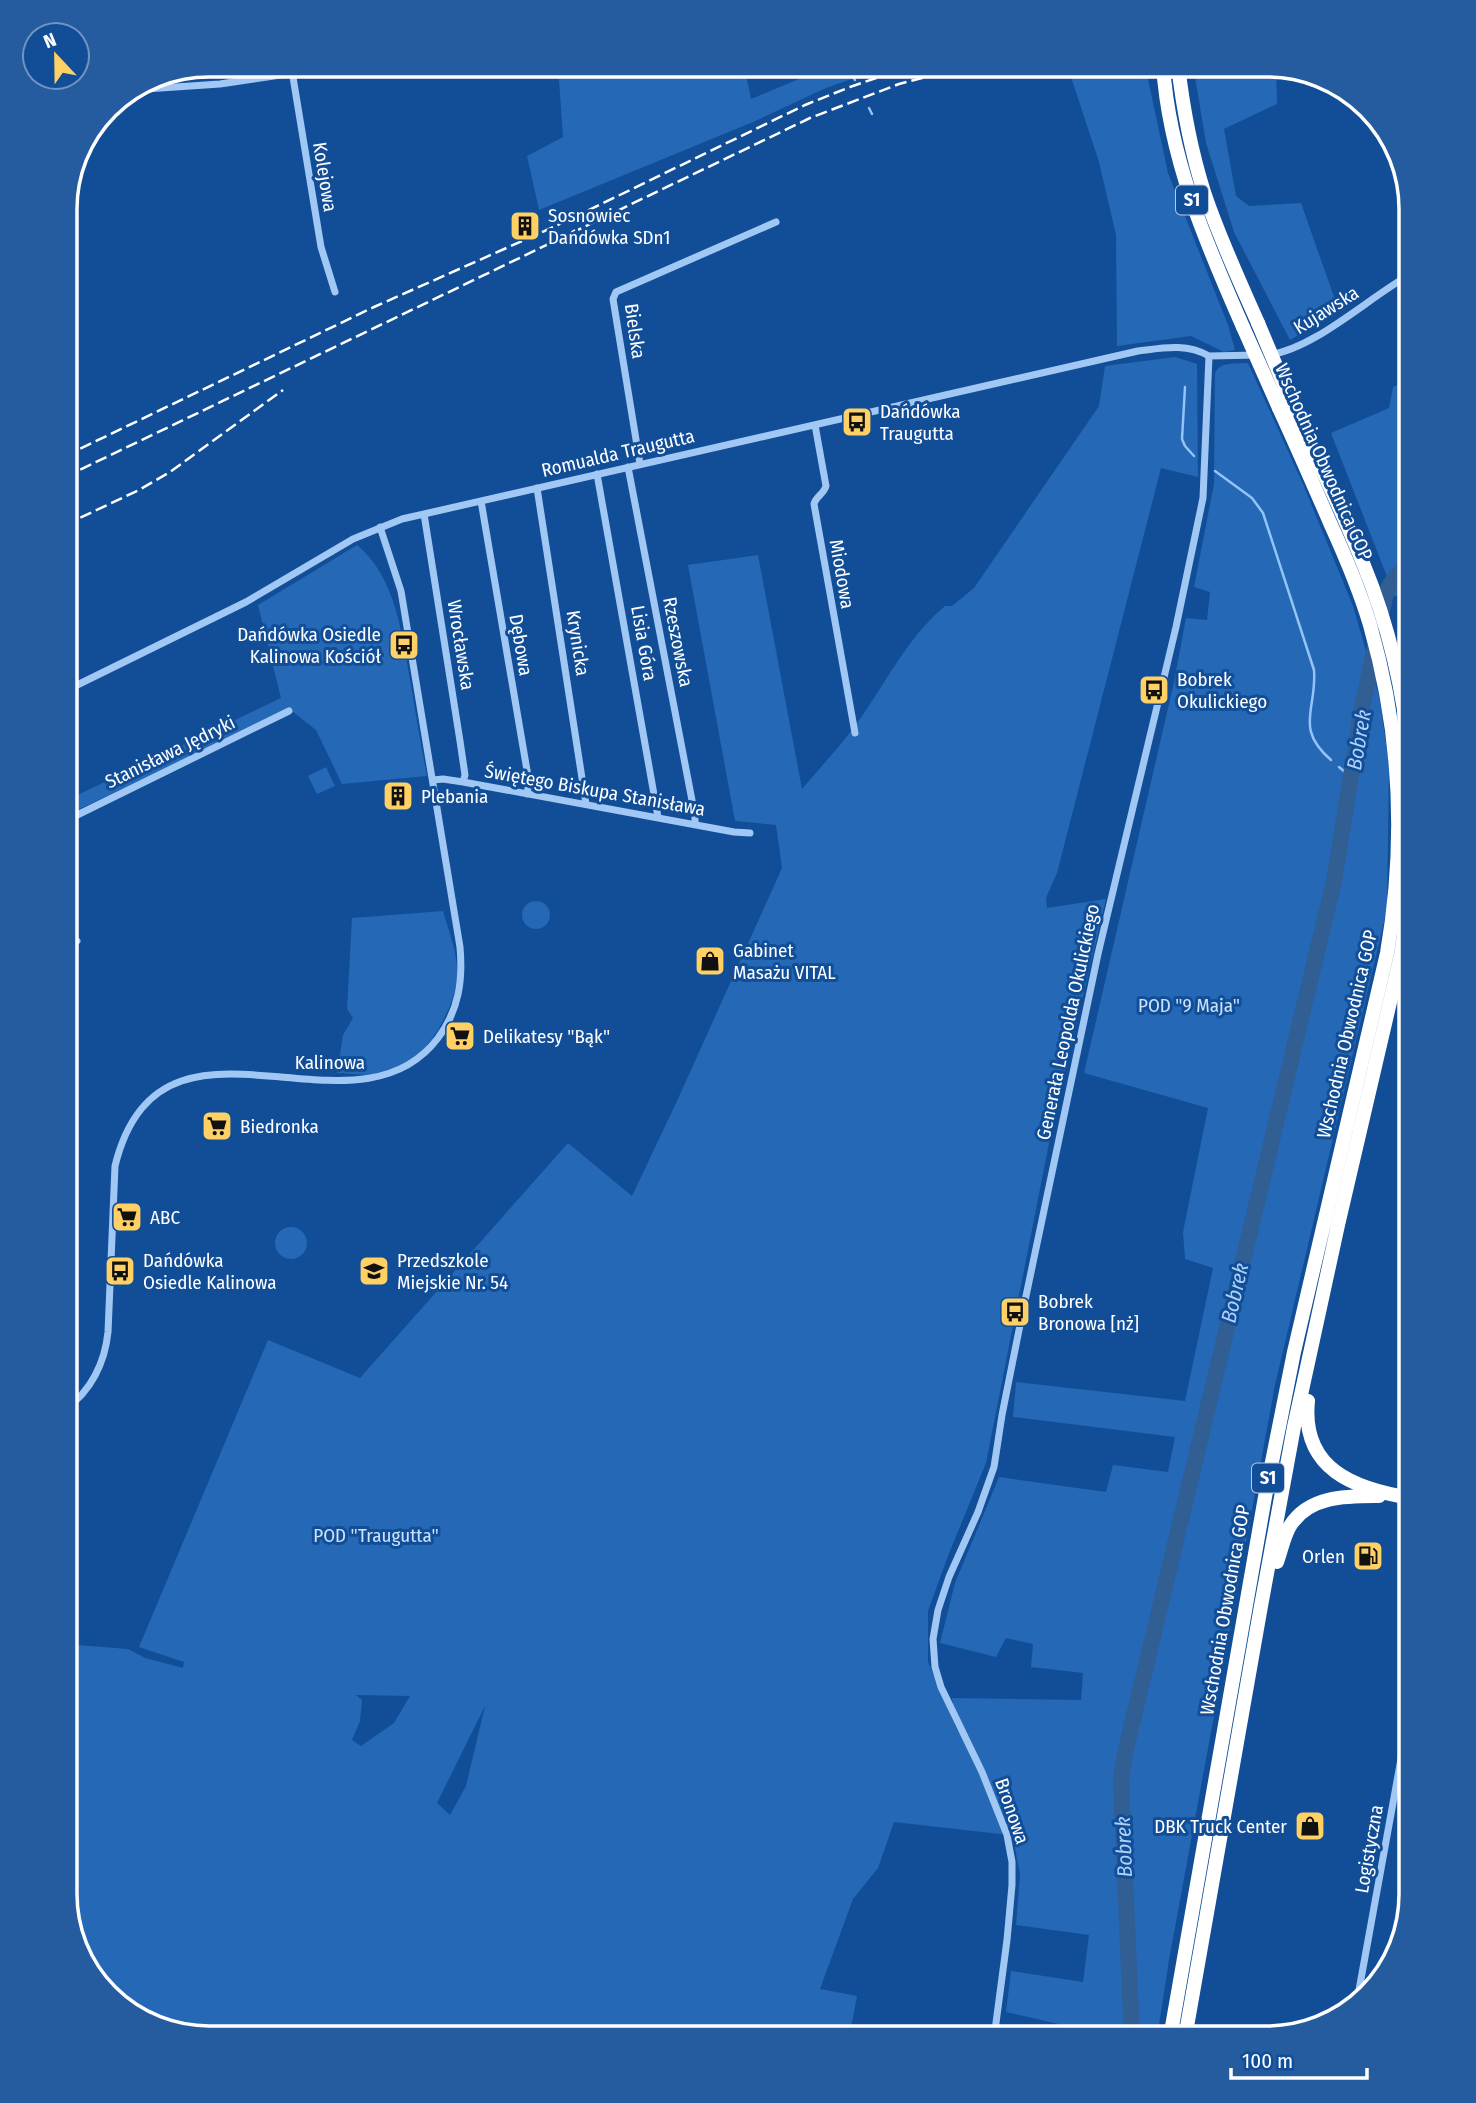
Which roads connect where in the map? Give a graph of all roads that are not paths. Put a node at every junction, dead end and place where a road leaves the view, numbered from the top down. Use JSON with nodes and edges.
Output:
{"nodes":[{"id":1,"x":256,"y":77,"type":"edge"},
{"id":2,"x":292,"y":77,"type":"edge"},
{"id":3,"x":1164,"y":77,"type":"edge"},
{"id":4,"x":1179,"y":77,"type":"edge"},
{"id":5,"x":157,"y":89,"type":"edge"},
{"id":6,"x":776,"y":222,"type":"dead end"},
{"id":7,"x":1399,"y":282,"type":"edge"},
{"id":8,"x":335,"y":292,"type":"dead end"},
{"id":9,"x":1251,"y":325,"type":"junction"},
{"id":10,"x":1209,"y":356,"type":"junction"},
{"id":11,"x":1286,"y":407,"type":"junction"},
{"id":12,"x":815,"y":425,"type":"junction"},
{"id":13,"x":640,"y":464,"type":"junction"},
{"id":14,"x":628,"y":467,"type":"junction"},
{"id":15,"x":597,"y":474,"type":"junction"},
{"id":16,"x":537,"y":488,"type":"junction"},
{"id":17,"x":481,"y":501,"type":"junction"},
{"id":18,"x":424,"y":514,"type":"junction"},
{"id":19,"x":380,"y":527,"type":"junction"},
{"id":20,"x":1399,"y":678,"type":"edge"},
{"id":21,"x":77,"y":685,"type":"edge"},
{"id":22,"x":289,"y":711,"type":"dead end"},
{"id":23,"x":855,"y":733,"type":"dead end"},
{"id":24,"x":433,"y":780,"type":"junction"},
{"id":25,"x":463,"y":782,"type":"junction"},
{"id":26,"x":527,"y":794,"type":"junction"},
{"id":27,"x":586,"y":804,"type":"junction"},
{"id":28,"x":1399,"y":813,"type":"edge"},
{"id":29,"x":1399,"y":813,"type":"edge"},
{"id":30,"x":77,"y":815,"type":"edge"},
{"id":31,"x":658,"y":817,"type":"junction"},
{"id":32,"x":695,"y":824,"type":"junction"},
{"id":33,"x":750,"y":832,"type":"dead end"},
{"id":34,"x":1399,"y":963,"type":"edge"},
{"id":35,"x":1314,"y":1333,"type":"junction"},
{"id":36,"x":77,"y":1398,"type":"edge"},
{"id":37,"x":1399,"y":1495,"type":"edge"},
{"id":38,"x":1399,"y":1497,"type":"edge"},
{"id":39,"x":1261,"y":1606,"type":"junction"},
{"id":40,"x":941,"y":1688,"type":"joint"},
{"id":41,"x":1399,"y":1770,"type":"edge"},
{"id":42,"x":1359,"y":1988,"type":"edge"},
{"id":43,"x":996,"y":2026,"type":"edge"},
{"id":44,"x":1172,"y":2026,"type":"edge"},
{"id":45,"x":1187,"y":2026,"type":"edge"}],
"edges":[{"from":1,"to":5,"type":"street"},
{"from":2,"to":8,"type":"street","name":"Kolejowa"},
{"from":3,"to":9,"type":"highway","name":"Wschodnia Obwodnica GOP","number":"S1"},
{"from":4,"to":9,"type":"highway","name":"Wschodnia Obwodnica GOP","number":"S1"},
{"from":6,"to":13,"type":"street","name":"Bielska"},
{"from":7,"to":10,"type":"street","name":"Kujawska"},
{"from":9,"to":11,"type":"highway","name":"Wschodnia Obwodnica GOP","number":"S1","bridge":true},
{"from":10,"to":12,"type":"street","name":"Romualda Traugutta"},
{"from":10,"to":40,"type":"street","name":"Generała Leopolda Okulickiego"},
{"from":11,"to":20,"type":"highway","name":"Wschodnia Obwodnica GOP","number":"S1"},
{"from":11,"to":28,"type":"highway","name":"Wschodnia Obwodnica GOP","number":"S1"},
{"from":12,"to":13,"type":"street","name":"Romualda Traugutta"},
{"from":12,"to":23,"type":"street","name":"Miodowa"},
{"from":13,"to":14,"type":"street","name":"Romualda Traugutta"},
{"from":14,"to":15,"type":"street","name":"Romualda Traugutta"},
{"from":14,"to":32,"type":"street","name":"Rzeszowska"},
{"from":15,"to":16,"type":"street","name":"Romualda Traugutta"},
{"from":15,"to":31,"type":"street","name":"Lisia Góra"},
{"from":16,"to":17,"type":"street","name":"Romualda Traugutta"},
{"from":16,"to":27,"type":"street","name":"Krynicka"},
{"from":17,"to":18,"type":"street","name":"Romualda Traugutta"},
{"from":17,"to":26,"type":"street","name":"Dębowa"},
{"from":18,"to":19,"type":"street","name":"Romualda Traugutta"},
{"from":18,"to":25,"type":"street","name":"Wrocławska"},
{"from":19,"to":21,"type":"street","name":"Romualda Traugutta"},
{"from":19,"to":24,"type":"street","name":"Kalinowa"},
{"from":22,"to":30,"type":"street","name":"Stanisława Jędryki"},
{"from":24,"to":25,"type":"street","name":"Świętego Biskupa Stanisława"},
{"from":24,"to":36,"type":"street","name":"Kalinowa"},
{"from":25,"to":26,"type":"street","name":"Świętego Biskupa Stanisława"},
{"from":26,"to":27,"type":"street","name":"Świętego Biskupa Stanisława"},
{"from":27,"to":31,"type":"street","name":"Świętego Biskupa Stanisława"},
{"from":29,"to":44,"type":"highway","name":"Wschodnia Obwodnica GOP","number":"S1"},
{"from":31,"to":32,"type":"street","name":"Świętego Biskupa Stanisława"},
{"from":32,"to":33,"type":"street","name":"Świętego Biskupa Stanisława"},
{"from":34,"to":35,"type":"highway","name":"Wschodnia Obwodnica GOP","number":"S1"},
{"from":35,"to":37,"type":"highway"},
{"from":35,"to":39,"type":"highway","name":"Wschodnia Obwodnica GOP","number":"S1"},
{"from":38,"to":39,"type":"highway"},
{"from":39,"to":45,"type":"highway","name":"Wschodnia Obwodnica GOP","number":"S1"},
{"from":40,"to":43,"type":"street","name":"Bronowa"},
{"from":41,"to":42,"type":"street","name":"Logistyczna"}]}
